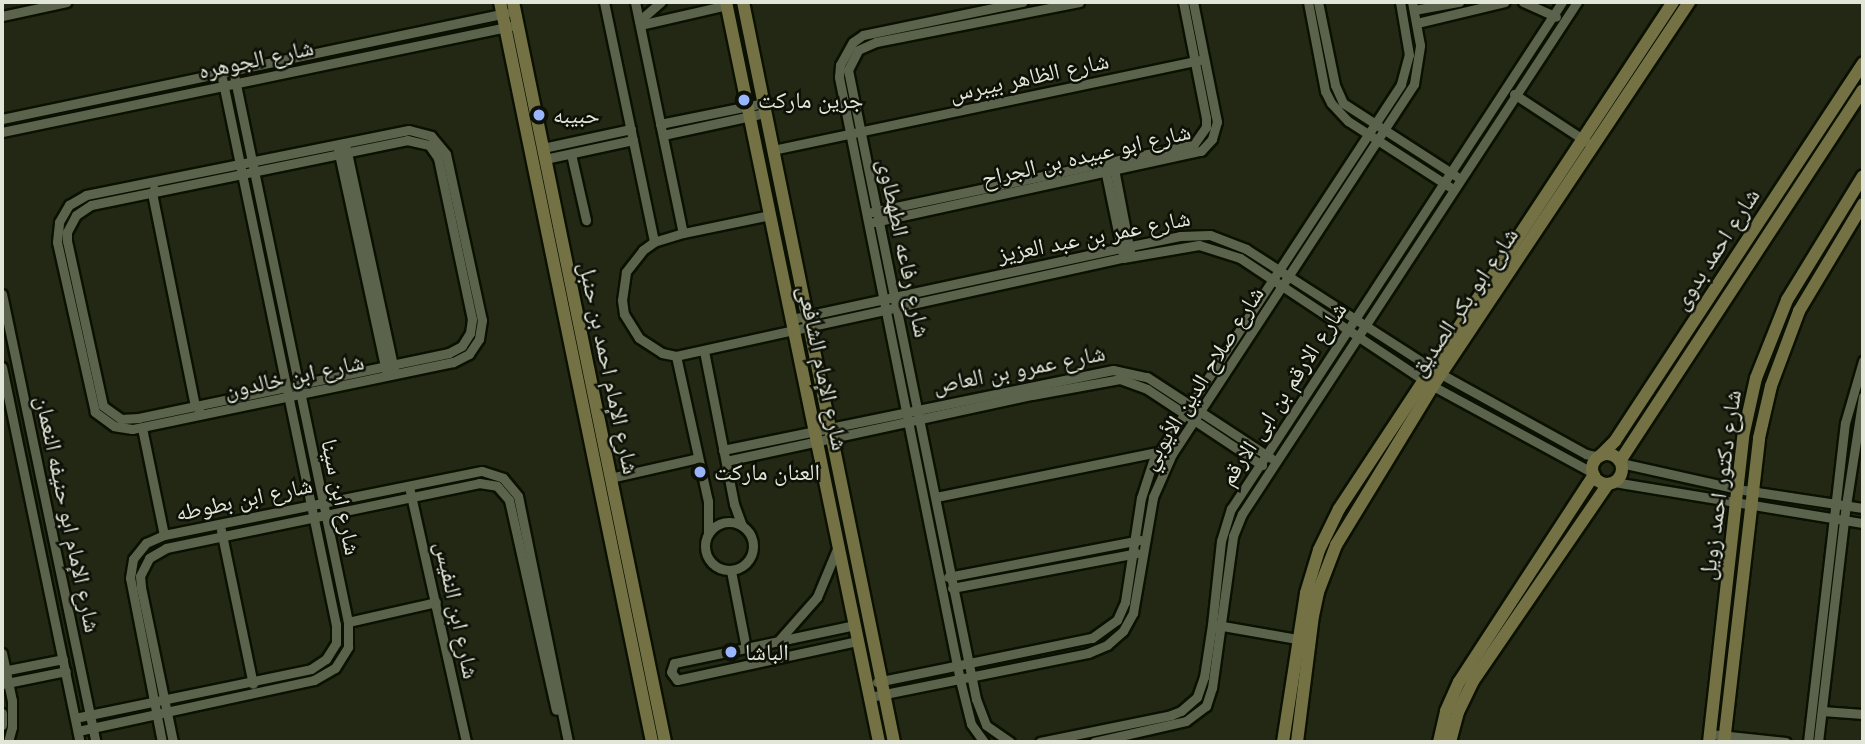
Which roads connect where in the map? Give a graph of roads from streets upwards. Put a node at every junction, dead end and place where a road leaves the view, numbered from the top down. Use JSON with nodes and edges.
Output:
{"nodes":[{"id":1,"x":66,"y":2,"type":"edge"},
{"id":2,"x":604,"y":2,"type":"edge"},
{"id":3,"x":635,"y":2,"type":"edge"},
{"id":4,"x":661,"y":2,"type":"edge"},
{"id":5,"x":743,"y":2,"type":"edge"},
{"id":6,"x":1023,"y":2,"type":"edge"},
{"id":7,"x":1079,"y":2,"type":"edge"},
{"id":8,"x":1183,"y":2,"type":"edge"},
{"id":9,"x":1194,"y":2,"type":"edge"},
{"id":10,"x":1308,"y":2,"type":"edge"},
{"id":11,"x":1318,"y":2,"type":"edge"},
{"id":12,"x":1400,"y":2,"type":"edge"},
{"id":13,"x":1459,"y":2,"type":"edge"},
{"id":14,"x":1506,"y":2,"type":"edge"},
{"id":15,"x":1522,"y":2,"type":"edge"},
{"id":16,"x":1577,"y":2,"type":"edge"},
{"id":17,"x":1673,"y":2,"type":"edge"},
{"id":18,"x":1689,"y":2,"type":"edge"},
{"id":19,"x":727,"y":4,"type":"edge"},
{"id":20,"x":1000,"y":6,"type":"junction"},
{"id":21,"x":1413,"y":6,"type":"edge"},
{"id":22,"x":1557,"y":6,"type":"edge"},
{"id":23,"x":508,"y":7,"type":"edge"},
{"id":24,"x":2,"y":16,"type":"edge"},
{"id":25,"x":1002,"y":17,"type":"junction"},
{"id":26,"x":1566,"y":18,"type":"junction"},
{"id":27,"x":640,"y":23,"type":"junction"},
{"id":28,"x":1417,"y":23,"type":"junction"},
{"id":29,"x":511,"y":26,"type":"junction"},
{"id":30,"x":1205,"y":59,"type":"junction"},
{"id":31,"x":1195,"y":61,"type":"junction"},
{"id":32,"x":1863,"y":63,"type":"edge"},
{"id":33,"x":233,"y":71,"type":"junction"},
{"id":34,"x":221,"y":73,"type":"junction"},
{"id":35,"x":235,"y":83,"type":"junction"},
{"id":36,"x":223,"y":86,"type":"junction"},
{"id":37,"x":1507,"y":89,"type":"junction"},
{"id":38,"x":1863,"y":90,"type":"edge"},
{"id":39,"x":1517,"y":95,"type":"junction"},
{"id":40,"x":764,"y":108,"type":"junction"},
{"id":41,"x":749,"y":111,"type":"junction"},
{"id":42,"x":2,"y":119,"type":"edge"},
{"id":43,"x":660,"y":124,"type":"junction"},
{"id":44,"x":1374,"y":124,"type":"junction"},
{"id":45,"x":631,"y":130,"type":"junction"},
{"id":46,"x":1384,"y":131,"type":"junction"},
{"id":47,"x":2,"y":132,"type":"edge"},
{"id":48,"x":855,"y":133,"type":"junction"},
{"id":49,"x":1368,"y":133,"type":"junction"},
{"id":50,"x":663,"y":135,"type":"junction"},
{"id":51,"x":633,"y":140,"type":"junction"},
{"id":52,"x":1378,"y":140,"type":"junction"},
{"id":53,"x":341,"y":143,"type":"junction"},
{"id":54,"x":1587,"y":143,"type":"junction"},
{"id":55,"x":773,"y":150,"type":"junction"},
{"id":56,"x":343,"y":153,"type":"junction"},
{"id":57,"x":544,"y":153,"type":"junction"},
{"id":58,"x":571,"y":154,"type":"junction"},
{"id":59,"x":252,"y":160,"type":"junction"},
{"id":60,"x":240,"y":162,"type":"junction"},
{"id":61,"x":1109,"y":168,"type":"junction"},
{"id":62,"x":254,"y":172,"type":"junction"},
{"id":63,"x":243,"y":174,"type":"junction"},
{"id":64,"x":1456,"y":176,"type":"junction"},
{"id":65,"x":1863,"y":176,"type":"edge"},
{"id":66,"x":148,"y":182,"type":"junction"},
{"id":67,"x":1449,"y":186,"type":"junction"},
{"id":68,"x":152,"y":193,"type":"junction"},
{"id":69,"x":547,"y":201,"type":"junction"},
{"id":70,"x":1863,"y":204,"type":"edge"},
{"id":71,"x":453,"y":206,"type":"junction"},
{"id":72,"x":872,"y":212,"type":"junction"},
{"id":73,"x":770,"y":215,"type":"junction"},
{"id":74,"x":586,"y":220,"type":"dead end"},
{"id":75,"x":874,"y":222,"type":"junction"},
{"id":76,"x":683,"y":233,"type":"junction"},
{"id":77,"x":654,"y":242,"type":"junction"},
{"id":78,"x":1126,"y":253,"type":"junction"},
{"id":79,"x":1278,"y":269,"type":"junction"},
{"id":80,"x":1289,"y":276,"type":"junction"},
{"id":81,"x":1272,"y":278,"type":"junction"},
{"id":82,"x":71,"y":285,"type":"junction"},
{"id":83,"x":1283,"y":285,"type":"junction"},
{"id":84,"x":2,"y":297,"type":"edge"},
{"id":85,"x":890,"y":297,"type":"junction"},
{"id":86,"x":892,"y":309,"type":"junction"},
{"id":87,"x":3,"y":310,"type":"edge"},
{"id":88,"x":1355,"y":320,"type":"junction"},
{"id":89,"x":808,"y":321,"type":"junction"},
{"id":90,"x":793,"y":325,"type":"junction"},
{"id":91,"x":1365,"y":326,"type":"junction"},
{"id":92,"x":1349,"y":330,"type":"junction"},
{"id":93,"x":1358,"y":336,"type":"junction"},
{"id":94,"x":704,"y":351,"type":"junction"},
{"id":95,"x":676,"y":356,"type":"junction"},
{"id":96,"x":1863,"y":361,"type":"edge"},
{"id":97,"x":2,"y":367,"type":"edge"},
{"id":98,"x":390,"y":371,"type":"junction"},
{"id":99,"x":582,"y":374,"type":"junction"},
{"id":100,"x":1433,"y":377,"type":"junction"},
{"id":101,"x":299,"y":390,"type":"junction"},
{"id":102,"x":287,"y":392,"type":"junction"},
{"id":103,"x":1863,"y":397,"type":"edge"},
{"id":104,"x":1189,"y":404,"type":"junction"},
{"id":105,"x":195,"y":406,"type":"junction"},
{"id":106,"x":918,"y":407,"type":"junction"},
{"id":107,"x":907,"y":410,"type":"junction"},
{"id":108,"x":1847,"y":410,"type":"junction"},
{"id":109,"x":1201,"y":412,"type":"junction"},
{"id":110,"x":1861,"y":412,"type":"edge"},
{"id":111,"x":1183,"y":413,"type":"junction"},
{"id":112,"x":197,"y":416,"type":"junction"},
{"id":113,"x":920,"y":418,"type":"junction"},
{"id":114,"x":909,"y":421,"type":"junction"},
{"id":115,"x":1195,"y":421,"type":"junction"},
{"id":116,"x":1845,"y":423,"type":"junction"},
{"id":117,"x":1860,"y":425,"type":"edge"},
{"id":118,"x":142,"y":428,"type":"junction"},
{"id":119,"x":831,"y":432,"type":"junction"},
{"id":120,"x":816,"y":435,"type":"junction"},
{"id":121,"x":723,"y":450,"type":"junction"},
{"id":122,"x":1158,"y":452,"type":"junction"},
{"id":123,"x":1266,"y":454,"type":"junction"},
{"id":124,"x":1600,"y":457,"type":"junction"},
{"id":125,"x":698,"y":458,"type":"junction"},
{"id":126,"x":1275,"y":460,"type":"junction"},
{"id":127,"x":726,"y":461,"type":"junction"},
{"id":128,"x":1620,"y":462,"type":"junction"},
{"id":129,"x":1260,"y":463,"type":"junction"},
{"id":130,"x":1270,"y":470,"type":"junction"},
{"id":131,"x":1593,"y":474,"type":"junction"},
{"id":132,"x":610,"y":478,"type":"junction"},
{"id":133,"x":1611,"y":483,"type":"junction"},
{"id":134,"x":409,"y":485,"type":"junction"},
{"id":135,"x":1737,"y":489,"type":"junction"},
{"id":136,"x":1752,"y":492,"type":"junction"},
{"id":137,"x":412,"y":496,"type":"junction"},
{"id":138,"x":936,"y":497,"type":"junction"},
{"id":139,"x":323,"y":502,"type":"junction"},
{"id":140,"x":1833,"y":503,"type":"junction"},
{"id":141,"x":1735,"y":504,"type":"junction"},
{"id":142,"x":311,"y":505,"type":"junction"},
{"id":143,"x":1846,"y":505,"type":"junction"},
{"id":144,"x":1750,"y":507,"type":"junction"},
{"id":145,"x":1863,"y":508,"type":"edge"},
{"id":146,"x":325,"y":514,"type":"junction"},
{"id":147,"x":313,"y":516,"type":"junction"},
{"id":148,"x":1832,"y":519,"type":"junction"},
{"id":149,"x":1844,"y":520,"type":"junction"},
{"id":150,"x":1863,"y":523,"type":"edge"},
{"id":151,"x":220,"y":524,"type":"junction"},
{"id":152,"x":742,"y":526,"type":"junction"},
{"id":153,"x":708,"y":534,"type":"junction"},
{"id":154,"x":164,"y":535,"type":"junction"},
{"id":155,"x":222,"y":536,"type":"junction"},
{"id":156,"x":1145,"y":539,"type":"junction"},
{"id":157,"x":1135,"y":541,"type":"junction"},
{"id":158,"x":839,"y":544,"type":"junction"},
{"id":159,"x":1143,"y":551,"type":"junction"},
{"id":160,"x":1133,"y":554,"type":"junction"},
{"id":161,"x":731,"y":571,"type":"junction"},
{"id":162,"x":953,"y":576,"type":"junction"},
{"id":163,"x":941,"y":578,"type":"junction"},
{"id":164,"x":955,"y":587,"type":"junction"},
{"id":165,"x":943,"y":589,"type":"junction"},
{"id":166,"x":436,"y":602,"type":"junction"},
{"id":167,"x":540,"y":621,"type":"junction"},
{"id":168,"x":348,"y":622,"type":"junction"},
{"id":169,"x":855,"y":625,"type":"junction"},
{"id":170,"x":1217,"y":625,"type":"junction"},
{"id":171,"x":778,"y":640,"type":"junction"},
{"id":172,"x":1304,"y":640,"type":"junction"},
{"id":173,"x":858,"y":641,"type":"junction"},
{"id":174,"x":746,"y":648,"type":"junction"},
{"id":175,"x":2,"y":653,"type":"edge"},
{"id":176,"x":63,"y":659,"type":"junction"},
{"id":177,"x":970,"y":663,"type":"junction"},
{"id":178,"x":958,"y":666,"type":"junction"},
{"id":179,"x":643,"y":669,"type":"junction"},
{"id":180,"x":4,"y":671,"type":"edge"},
{"id":181,"x":66,"y":671,"type":"junction"},
{"id":182,"x":972,"y":677,"type":"junction"},
{"id":183,"x":960,"y":680,"type":"junction"},
{"id":184,"x":252,"y":682,"type":"junction"},
{"id":185,"x":5,"y":684,"type":"edge"},
{"id":186,"x":647,"y":686,"type":"junction"},
{"id":187,"x":883,"y":688,"type":"junction"},
{"id":188,"x":869,"y":690,"type":"junction"},
{"id":189,"x":254,"y":693,"type":"junction"},
{"id":190,"x":164,"y":700,"type":"junction"},
{"id":191,"x":154,"y":702,"type":"junction"},
{"id":192,"x":1822,"y":710,"type":"junction"},
{"id":193,"x":166,"y":712,"type":"junction"},
{"id":194,"x":2,"y":713,"type":"edge"},
{"id":195,"x":156,"y":714,"type":"junction"},
{"id":196,"x":1863,"y":714,"type":"edge"},
{"id":197,"x":91,"y":715,"type":"junction"},
{"id":198,"x":75,"y":718,"type":"junction"},
{"id":199,"x":2,"y":725,"type":"edge"},
{"id":200,"x":93,"y":728,"type":"junction"},
{"id":201,"x":78,"y":731,"type":"junction"},
{"id":202,"x":1710,"y":738,"type":"edge"},
{"id":203,"x":1724,"y":739,"type":"edge"},
{"id":204,"x":1060,"y":740,"type":"edge"},
{"id":205,"x":8,"y":742,"type":"edge"},
{"id":206,"x":80,"y":742,"type":"edge"},
{"id":207,"x":96,"y":742,"type":"edge"},
{"id":208,"x":162,"y":742,"type":"edge"},
{"id":209,"x":173,"y":742,"type":"edge"},
{"id":210,"x":466,"y":742,"type":"edge"},
{"id":211,"x":563,"y":742,"type":"edge"},
{"id":212,"x":568,"y":742,"type":"edge"},
{"id":213,"x":652,"y":742,"type":"edge"},
{"id":214,"x":665,"y":742,"type":"edge"},
{"id":215,"x":879,"y":742,"type":"edge"},
{"id":216,"x":894,"y":742,"type":"edge"},
{"id":217,"x":984,"y":742,"type":"edge"},
{"id":218,"x":1010,"y":742,"type":"edge"},
{"id":219,"x":1040,"y":742,"type":"edge"},
{"id":220,"x":1094,"y":742,"type":"edge"},
{"id":221,"x":1283,"y":742,"type":"edge"},
{"id":222,"x":1297,"y":742,"type":"edge"},
{"id":223,"x":1439,"y":742,"type":"edge"},
{"id":224,"x":1450,"y":742,"type":"edge"},
{"id":225,"x":1786,"y":742,"type":"edge"},
{"id":226,"x":1808,"y":742,"type":"edge"},
{"id":227,"x":1818,"y":742,"type":"edge"}],
"edges":[{"from":1,"to":24,"type":"street"},
{"from":2,"to":45,"type":"street"},
{"from":3,"to":27,"type":"street"},
{"from":4,"to":27,"type":"street"},
{"from":5,"to":40,"type":"street","name":"شارع الإمام الشافعى"},
{"from":6,"to":20,"type":"street","name":"شارع رفاعه الطهطاوى"},
{"from":7,"to":25,"type":"street","name":"شارع رفاعه الطهطاوى"},
{"from":8,"to":31,"type":"street","name":"شارع ابو عبيده بن الجراح"},
{"from":9,"to":30,"type":"street","name":"شارع ابو عبيده بن الجراح"},
{"from":10,"to":49,"type":"street"},
{"from":11,"to":44,"type":"street"},
{"from":12,"to":44,"type":"street","name":"شارع صلاح الدين الأيوبي"},
{"from":13,"to":21,"type":"street"},
{"from":14,"to":28,"type":"street"},
{"from":15,"to":22,"type":"street"},
{"from":16,"to":26,"type":"street","name":"شارع الارقم بن ابى الارقم"},
{"from":17,"to":54,"type":"street","name":"شارع ابو بكر الصديق"},
{"from":18,"to":54,"type":"street","name":"شارع ابو بكر الصديق"},
{"from":19,"to":27,"type":"street"},
{"from":19,"to":41,"type":"street","name":"شارع الإمام الشافعى"},
{"from":20,"to":25,"type":"street"},
{"from":20,"to":48,"type":"street","name":"شارع رفاعه الطهطاوى"},
{"from":21,"to":28,"type":"street","name":"شارع صلاح الدين الأيوبي"},
{"from":22,"to":26,"type":"street"},
{"from":22,"to":37,"type":"street","name":"شارع الارقم بن ابى الارقم"},
{"from":23,"to":29,"type":"street","name":"شارع الإمام احمد بن حنبل"},
{"from":23,"to":33,"type":"street","name":"شارع الجوهره"},
{"from":25,"to":48,"type":"street","name":"شارع رفاعه الطهطاوى"},
{"from":26,"to":39,"type":"street","name":"شارع الارقم بن ابى الارقم"},
{"from":27,"to":43,"type":"street"},
{"from":28,"to":46,"type":"street","name":"شارع صلاح الدين الأيوبي"},
{"from":29,"to":35,"type":"street","name":"شارع الجوهره"},
{"from":29,"to":57,"type":"street","name":"شارع الإمام احمد بن حنبل"},
{"from":29,"to":69,"type":"street","name":"شارع الإمام احمد بن حنبل"},
{"from":30,"to":31,"type":"street","name":"شارع الظاهر بيبرس"},
{"from":30,"to":61,"type":"street","name":"شارع ابو عبيده بن الجراح"},
{"from":31,"to":48,"type":"street","name":"شارع الظاهر بيبرس"},
{"from":31,"to":61,"type":"street","name":"شارع ابو عبيده بن الجراح"},
{"from":32,"to":124,"type":"street","name":"شارع احمد بدوى"},
{"from":33,"to":34,"type":"street","name":"شارع الجوهره"},
{"from":33,"to":35,"type":"street","name":"شارع ابن سينا"},
{"from":34,"to":36,"type":"street","name":"شارع ابن سينا"},
{"from":34,"to":42,"type":"street","name":"شارع الجوهره"},
{"from":35,"to":36,"type":"street","name":"شارع الجوهره"},
{"from":35,"to":59,"type":"street","name":"شارع ابن سينا"},
{"from":36,"to":47,"type":"street","name":"شارع الجوهره"},
{"from":36,"to":60,"type":"street","name":"شارع ابن سينا"},
{"from":37,"to":39,"type":"street"},
{"from":37,"to":64,"type":"street","name":"شارع الارقم بن ابى الارقم"},
{"from":38,"to":128,"type":"street","name":"شارع احمد بدوى"},
{"from":39,"to":54,"type":"street"},
{"from":39,"to":64,"type":"street","name":"شارع الارقم بن ابى الارقم"},
{"from":40,"to":41,"type":"street"},
{"from":40,"to":55,"type":"street","name":"شارع الإمام الشافعى"},
{"from":41,"to":43,"type":"street"},
{"from":41,"to":50,"type":"street"},
{"from":41,"to":73,"type":"street","name":"شارع الإمام الشافعى"},
{"from":43,"to":50,"type":"street"},
{"from":44,"to":46,"type":"street"},
{"from":44,"to":49,"type":"street","name":"شارع صلاح الدين الأيوبي"},
{"from":45,"to":51,"type":"street"},
{"from":45,"to":57,"type":"street"},
{"from":46,"to":52,"type":"street","name":"شارع صلاح الدين الأيوبي"},
{"from":46,"to":64,"type":"street"},
{"from":48,"to":55,"type":"street","name":"شارع الظاهر بيبرس"},
{"from":48,"to":72,"type":"street","name":"شارع رفاعه الطهطاوى"},
{"from":49,"to":52,"type":"street"},
{"from":49,"to":79,"type":"street","name":"شارع صلاح الدين الأيوبي"},
{"from":50,"to":76,"type":"street"},
{"from":51,"to":58,"type":"street"},
{"from":51,"to":77,"type":"street"},
{"from":52,"to":67,"type":"street"},
{"from":52,"to":80,"type":"street","name":"شارع صلاح الدين الأيوبي"},
{"from":53,"to":56,"type":"street"},
{"from":53,"to":59,"type":"street","name":"شارع ابن خالدون"},
{"from":53,"to":71,"type":"street","name":"شارع ابن خالدون"},
{"from":54,"to":100,"type":"street","name":"شارع ابو بكر الصديق"},
{"from":55,"to":89,"type":"street","name":"شارع الإمام الشافعى"},
{"from":56,"to":62,"type":"street","name":"شارع ابن خالدون"},
{"from":56,"to":71,"type":"street","name":"شارع ابن خالدون"},
{"from":56,"to":98,"type":"street"},
{"from":57,"to":58,"type":"street"},
{"from":57,"to":69,"type":"street","name":"شارع الإمام احمد بن حنبل"},
{"from":58,"to":74,"type":"street"},
{"from":59,"to":60,"type":"street","name":"شارع ابن خالدون"},
{"from":59,"to":62,"type":"street","name":"شارع ابن سينا"},
{"from":60,"to":63,"type":"street","name":"شارع ابن سينا"},
{"from":60,"to":66,"type":"street","name":"شارع ابن خالدون"},
{"from":61,"to":72,"type":"street","name":"شارع ابو عبيده بن الجراح"},
{"from":61,"to":75,"type":"street","name":"شارع ابو عبيده بن الجراح"},
{"from":61,"to":78,"type":"street"},
{"from":62,"to":63,"type":"street","name":"شارع ابن خالدون"},
{"from":62,"to":101,"type":"street","name":"شارع ابن سينا"},
{"from":63,"to":68,"type":"street","name":"شارع ابن خالدون"},
{"from":63,"to":102,"type":"street","name":"شارع ابن سينا"},
{"from":64,"to":67,"type":"street","name":"شارع الارقم بن ابى الارقم"},
{"from":65,"to":135,"type":"street","name":"شارع دكتور احمد زويل"},
{"from":66,"to":68,"type":"street"},
{"from":66,"to":82,"type":"street","name":"شارع ابن خالدون"},
{"from":67,"to":88,"type":"street","name":"شارع الارقم بن ابى الارقم"},
{"from":67,"to":91,"type":"street","name":"شارع الارقم بن ابى الارقم"},
{"from":68,"to":82,"type":"street","name":"شارع ابن خالدون"},
{"from":68,"to":105,"type":"street"},
{"from":69,"to":99,"type":"street","name":"شارع الإمام احمد بن حنبل"},
{"from":70,"to":136,"type":"street","name":"شارع دكتور احمد زويل"},
{"from":71,"to":98,"type":"street","name":"شارع ابن خالدون"},
{"from":72,"to":75,"type":"street","name":"شارع رفاعه الطهطاوى"},
{"from":73,"to":76,"type":"street"},
{"from":73,"to":90,"type":"street","name":"شارع الإمام الشافعى"},
{"from":75,"to":85,"type":"street","name":"شارع رفاعه الطهطاوى"},
{"from":76,"to":77,"type":"street"},
{"from":77,"to":95,"type":"street"},
{"from":78,"to":79,"type":"street","name":"شارع عمر بن عبد العزيز"},
{"from":78,"to":81,"type":"street","name":"شارع عمر بن عبد العزيز"},
{"from":78,"to":85,"type":"street","name":"شارع عمر بن عبد العزيز"},
{"from":78,"to":86,"type":"street","name":"شارع عمر بن عبد العزيز"},
{"from":79,"to":80,"type":"street","name":"شارع عمر بن عبد العزيز"},
{"from":79,"to":81,"type":"street","name":"شارع صلاح الدين الأيوبي"},
{"from":80,"to":83,"type":"street","name":"شارع صلاح الدين الأيوبي"},
{"from":80,"to":88,"type":"street","name":"شارع عمر بن عبد العزيز"},
{"from":81,"to":83,"type":"street","name":"شارع عمر بن عبد العزيز"},
{"from":81,"to":104,"type":"street","name":"شارع صلاح الدين الأيوبي"},
{"from":82,"to":105,"type":"street","name":"شارع ابن خالدون"},
{"from":82,"to":118,"type":"street","name":"شارع ابن خالدون"},
{"from":83,"to":92,"type":"street","name":"شارع عمر بن عبد العزيز"},
{"from":83,"to":109,"type":"street","name":"شارع صلاح الدين الأيوبي"},
{"from":84,"to":87,"type":"street","name":"شارع الإمام ابو حنيفه النعمان"},
{"from":85,"to":86,"type":"street","name":"شارع رفاعه الطهطاوى"},
{"from":85,"to":89,"type":"street","name":"شارع عمر بن عبد العزيز"},
{"from":86,"to":89,"type":"street","name":"شارع عمر بن عبد العزيز"},
{"from":86,"to":106,"type":"street","name":"شارع رفاعه الطهطاوى"},
{"from":86,"to":107,"type":"street","name":"شارع رفاعه الطهطاوى"},
{"from":87,"to":197,"type":"street","name":"شارع الإمام ابو حنيفه النعمان"},
{"from":88,"to":91,"type":"street","name":"شارع عمر بن عبد العزيز"},
{"from":88,"to":92,"type":"street","name":"شارع الارقم بن ابى الارقم"},
{"from":89,"to":90,"type":"street","name":"شارع عمر بن عبد العزيز"},
{"from":89,"to":119,"type":"street","name":"شارع الإمام الشافعى"},
{"from":90,"to":94,"type":"street","name":"شارع عمر بن عبد العزيز"},
{"from":90,"to":120,"type":"street","name":"شارع الإمام الشافعى"},
{"from":91,"to":93,"type":"street","name":"شارع الارقم بن ابى الارقم"},
{"from":91,"to":100,"type":"street","name":"شارع عمر بن عبد العزيز"},
{"from":92,"to":93,"type":"street","name":"شارع عمر بن عبد العزيز"},
{"from":92,"to":123,"type":"street","name":"شارع الارقم بن ابى الارقم"},
{"from":93,"to":100,"type":"street","name":"شارع عمر بن عبد العزيز"},
{"from":93,"to":126,"type":"street","name":"شارع الارقم بن ابى الارقم"},
{"from":94,"to":95,"type":"street","name":"شارع عمر بن عبد العزيز"},
{"from":94,"to":121,"type":"street"},
{"from":95,"to":125,"type":"street"},
{"from":96,"to":108,"type":"street"},
{"from":97,"to":176,"type":"street","name":"شارع الإمام ابو حنيفه النعمان"},
{"from":98,"to":101,"type":"street","name":"شارع ابن خالدون"},
{"from":99,"to":132,"type":"street","name":"شارع الإمام احمد بن حنبل"},
{"from":99,"to":179,"type":"street","name":"شارع الإمام احمد بن حنبل"},
{"from":100,"to":124,"type":"street","name":"شارع عمر بن عبد العزيز"},
{"from":100,"to":131,"type":"street","name":"شارع عمر بن عبد العزيز"},
{"from":100,"to":172,"type":"street","name":"شارع ابو بكر الصديق"},
{"from":101,"to":102,"type":"street","name":"شارع ابن خالدون"},
{"from":101,"to":139,"type":"street","name":"شارع ابن سينا"},
{"from":102,"to":105,"type":"street","name":"شارع ابن خالدون"},
{"from":102,"to":112,"type":"street","name":"شارع ابن خالدون"},
{"from":102,"to":142,"type":"street","name":"شارع ابن سينا"},
{"from":103,"to":110,"type":"street"},
{"from":104,"to":106,"type":"street","name":"شارع عمرو بن العاص"},
{"from":104,"to":109,"type":"street","name":"شارع عمرو بن العاص"},
{"from":104,"to":111,"type":"street","name":"شارع صلاح الدين الأيوبي"},
{"from":105,"to":112,"type":"street"},
{"from":106,"to":107,"type":"street","name":"شارع عمرو بن العاص"},
{"from":106,"to":113,"type":"street","name":"شارع رفاعه الطهطاوى"},
{"from":107,"to":114,"type":"street","name":"شارع رفاعه الطهطاوى"},
{"from":107,"to":119,"type":"street","name":"شارع عمرو بن العاص"},
{"from":108,"to":110,"type":"street"},
{"from":108,"to":116,"type":"street"},
{"from":109,"to":115,"type":"street","name":"شارع صلاح الدين الأيوبي"},
{"from":109,"to":123,"type":"street","name":"شارع عمرو بن العاص"},
{"from":110,"to":117,"type":"street"},
{"from":111,"to":113,"type":"street","name":"شارع عمرو بن العاص"},
{"from":111,"to":115,"type":"street","name":"شارع عمرو بن العاص"},
{"from":111,"to":122,"type":"street","name":"شارع صلاح الدين الأيوبي"},
{"from":112,"to":118,"type":"street","name":"شارع ابن خالدون"},
{"from":113,"to":114,"type":"street","name":"شارع عمرو بن العاص"},
{"from":113,"to":138,"type":"street","name":"شارع رفاعه الطهطاوى"},
{"from":114,"to":119,"type":"street","name":"شارع عمرو بن العاص"},
{"from":114,"to":163,"type":"street","name":"شارع رفاعه الطهطاوى"},
{"from":115,"to":129,"type":"street","name":"شارع عمرو بن العاص"},
{"from":115,"to":156,"type":"street","name":"شارع صلاح الدين الأيوبي"},
{"from":116,"to":117,"type":"street"},
{"from":116,"to":140,"type":"street"},
{"from":117,"to":143,"type":"street"},
{"from":118,"to":154,"type":"street"},
{"from":119,"to":120,"type":"street"},
{"from":119,"to":187,"type":"street","name":"شارع الإمام الشافعى"},
{"from":120,"to":121,"type":"street"},
{"from":120,"to":127,"type":"street"},
{"from":120,"to":158,"type":"street","name":"شارع الإمام الشافعى"},
{"from":121,"to":127,"type":"street"},
{"from":122,"to":138,"type":"street"},
{"from":122,"to":157,"type":"street","name":"شارع صلاح الدين الأيوبي"},
{"from":123,"to":126,"type":"street","name":"شارع عمرو بن العاص"},
{"from":123,"to":129,"type":"street","name":"شارع الارقم بن ابى الارقم"},
{"from":124,"to":128,"type":"street"},
{"from":124,"to":131,"type":"street"},
{"from":125,"to":132,"type":"street"},
{"from":125,"to":153,"type":"street"},
{"from":126,"to":130,"type":"street","name":"شارع الارقم بن ابى الارقم"},
{"from":127,"to":152,"type":"street"},
{"from":128,"to":133,"type":"street"},
{"from":128,"to":135,"type":"street"},
{"from":129,"to":130,"type":"street","name":"شارع عمرو بن العاص"},
{"from":129,"to":170,"type":"street","name":"شارع الارقم بن ابى الارقم"},
{"from":130,"to":170,"type":"street","name":"شارع الارقم بن ابى الارقم"},
{"from":131,"to":133,"type":"street"},
{"from":131,"to":223,"type":"street"},
{"from":132,"to":179,"type":"street","name":"شارع الإمام احمد بن حنبل"},
{"from":133,"to":141,"type":"street"},
{"from":133,"to":224,"type":"street"},
{"from":134,"to":137,"type":"street","name":"شارع ابن النفيس"},
{"from":134,"to":139,"type":"street","name":"شارع ابن بطوطه"},
{"from":134,"to":167,"type":"street","name":"شارع ابن بطوطه"},
{"from":135,"to":136,"type":"street"},
{"from":135,"to":141,"type":"street","name":"شارع دكتور احمد زويل"},
{"from":136,"to":140,"type":"street"},
{"from":136,"to":144,"type":"street","name":"شارع دكتور احمد زويل"},
{"from":137,"to":146,"type":"street","name":"شارع ابن بطوطه"},
{"from":137,"to":166,"type":"street","name":"شارع ابن النفيس"},
{"from":137,"to":167,"type":"street","name":"شارع ابن بطوطه"},
{"from":138,"to":162,"type":"street","name":"شارع رفاعه الطهطاوى"},
{"from":139,"to":142,"type":"street","name":"شارع ابن بطوطه"},
{"from":139,"to":146,"type":"street","name":"شارع ابن سينا"},
{"from":140,"to":143,"type":"street"},
{"from":140,"to":148,"type":"street"},
{"from":141,"to":144,"type":"street"},
{"from":141,"to":202,"type":"street","name":"شارع دكتور احمد زويل"},
{"from":142,"to":147,"type":"street","name":"شارع ابن سينا"},
{"from":142,"to":151,"type":"street","name":"شارع ابن بطوطه"},
{"from":143,"to":145,"type":"street"},
{"from":143,"to":149,"type":"street"},
{"from":144,"to":148,"type":"street"},
{"from":144,"to":203,"type":"street","name":"شارع دكتور احمد زويل"},
{"from":146,"to":147,"type":"street","name":"شارع ابن بطوطه"},
{"from":146,"to":168,"type":"street","name":"شارع ابن سينا"},
{"from":147,"to":155,"type":"street","name":"شارع ابن بطوطه"},
{"from":147,"to":184,"type":"street","name":"شارع ابن سينا"},
{"from":148,"to":149,"type":"street"},
{"from":148,"to":226,"type":"street"},
{"from":149,"to":150,"type":"street"},
{"from":149,"to":192,"type":"street"},
{"from":151,"to":154,"type":"street","name":"شارع ابن بطوطه"},
{"from":151,"to":155,"type":"street"},
{"from":152,"to":153,"type":"street"},
{"from":152,"to":161,"type":"street"},
{"from":153,"to":161,"type":"street"},
{"from":154,"to":191,"type":"street","name":"شارع ابن بطوطه"},
{"from":155,"to":184,"type":"street"},
{"from":155,"to":190,"type":"street","name":"شارع ابن بطوطه"},
{"from":156,"to":157,"type":"street"},
{"from":156,"to":159,"type":"street","name":"شارع صلاح الدين الأيوبي"},
{"from":157,"to":160,"type":"street","name":"شارع صلاح الدين الأيوبي"},
{"from":157,"to":162,"type":"street"},
{"from":158,"to":169,"type":"street","name":"شارع الإمام الشافعى"},
{"from":158,"to":171,"type":"street"},
{"from":159,"to":160,"type":"street"},
{"from":159,"to":182,"type":"street","name":"شارع صلاح الدين الأيوبي"},
{"from":160,"to":164,"type":"street"},
{"from":160,"to":177,"type":"street","name":"شارع صلاح الدين الأيوبي"},
{"from":161,"to":174,"type":"street"},
{"from":162,"to":163,"type":"street"},
{"from":162,"to":164,"type":"street","name":"شارع رفاعه الطهطاوى"},
{"from":163,"to":165,"type":"street","name":"شارع رفاعه الطهطاوى"},
{"from":164,"to":165,"type":"street"},
{"from":164,"to":177,"type":"street","name":"شارع رفاعه الطهطاوى"},
{"from":165,"to":178,"type":"street","name":"شارع رفاعه الطهطاوى"},
{"from":166,"to":168,"type":"street"},
{"from":166,"to":210,"type":"street","name":"شارع ابن النفيس"},
{"from":167,"to":211,"type":"street","name":"شارع ابن بطوطه"},
{"from":167,"to":212,"type":"street","name":"شارع ابن بطوطه"},
{"from":168,"to":189,"type":"street","name":"شارع ابن سينا"},
{"from":169,"to":171,"type":"street"},
{"from":169,"to":173,"type":"street","name":"شارع الإمام الشافعى"},
{"from":170,"to":172,"type":"street"},
{"from":170,"to":204,"type":"street","name":"شارع الارقم بن ابى الارقم"},
{"from":170,"to":220,"type":"street","name":"شارع الارقم بن ابى الارقم"},
{"from":171,"to":174,"type":"street"},
{"from":172,"to":221,"type":"street"},
{"from":172,"to":222,"type":"street"},
{"from":173,"to":174,"type":"street"},
{"from":173,"to":188,"type":"street","name":"شارع الإمام الشافعى"},
{"from":175,"to":180,"type":"street"},
{"from":176,"to":180,"type":"street"},
{"from":176,"to":181,"type":"street","name":"شارع الإمام ابو حنيفه النعمان"},
{"from":177,"to":178,"type":"street","name":"شارع صلاح الدين الأيوبي"},
{"from":177,"to":182,"type":"street","name":"شارع رفاعه الطهطاوى"},
{"from":178,"to":183,"type":"street","name":"شارع رفاعه الطهطاوى"},
{"from":178,"to":187,"type":"street","name":"شارع صلاح الدين الأيوبي"},
{"from":179,"to":186,"type":"street","name":"شارع الإمام احمد بن حنبل"},
{"from":180,"to":185,"type":"street"},
{"from":181,"to":185,"type":"street"},
{"from":181,"to":198,"type":"street","name":"شارع الإمام ابو حنيفه النعمان"},
{"from":182,"to":183,"type":"street","name":"شارع صلاح الدين الأيوبي"},
{"from":182,"to":218,"type":"street"},
{"from":183,"to":187,"type":"street","name":"شارع صلاح الدين الأيوبي"},
{"from":183,"to":217,"type":"street"},
{"from":184,"to":189,"type":"street"},
{"from":184,"to":190,"type":"street","name":"شارع ابن سينا"},
{"from":185,"to":205,"type":"street"},
{"from":186,"to":213,"type":"street","name":"شارع الإمام احمد بن حنبل"},
{"from":186,"to":214,"type":"street","name":"شارع الإمام احمد بن حنبل"},
{"from":187,"to":188,"type":"street","name":"شارع صلاح الدين الأيوبي"},
{"from":187,"to":216,"type":"street","name":"شارع الإمام الشافعى"},
{"from":188,"to":215,"type":"street","name":"شارع الإمام الشافعى"},
{"from":189,"to":193,"type":"street","name":"شارع ابن سينا"},
{"from":190,"to":191,"type":"street","name":"شارع ابن سينا"},
{"from":190,"to":193,"type":"street","name":"شارع ابن بطوطه"},
{"from":191,"to":195,"type":"street","name":"شارع ابن بطوطه"},
{"from":191,"to":197,"type":"street","name":"شارع ابن سينا"},
{"from":192,"to":196,"type":"street"},
{"from":192,"to":227,"type":"street"},
{"from":193,"to":195,"type":"street","name":"شارع ابن سينا"},
{"from":193,"to":209,"type":"street","name":"شارع ابن بطوطه"},
{"from":194,"to":199,"type":"street"},
{"from":195,"to":200,"type":"street","name":"شارع ابن سينا"},
{"from":195,"to":208,"type":"street","name":"شارع ابن بطوطه"},
{"from":197,"to":198,"type":"street","name":"شارع ابن سينا"},
{"from":197,"to":200,"type":"street","name":"شارع الإمام ابو حنيفه النعمان"},
{"from":198,"to":201,"type":"street","name":"شارع الإمام ابو حنيفه النعمان"},
{"from":200,"to":201,"type":"street","name":"شارع ابن سينا"},
{"from":200,"to":207,"type":"street","name":"شارع الإمام ابو حنيفه النعمان"},
{"from":201,"to":206,"type":"street","name":"شارع الإمام ابو حنيفه النعمان"},
{"from":202,"to":203,"type":"street"},
{"from":203,"to":225,"type":"street"},
{"from":204,"to":219,"type":"street","name":"شارع الارقم بن ابى الارقم"}]}
